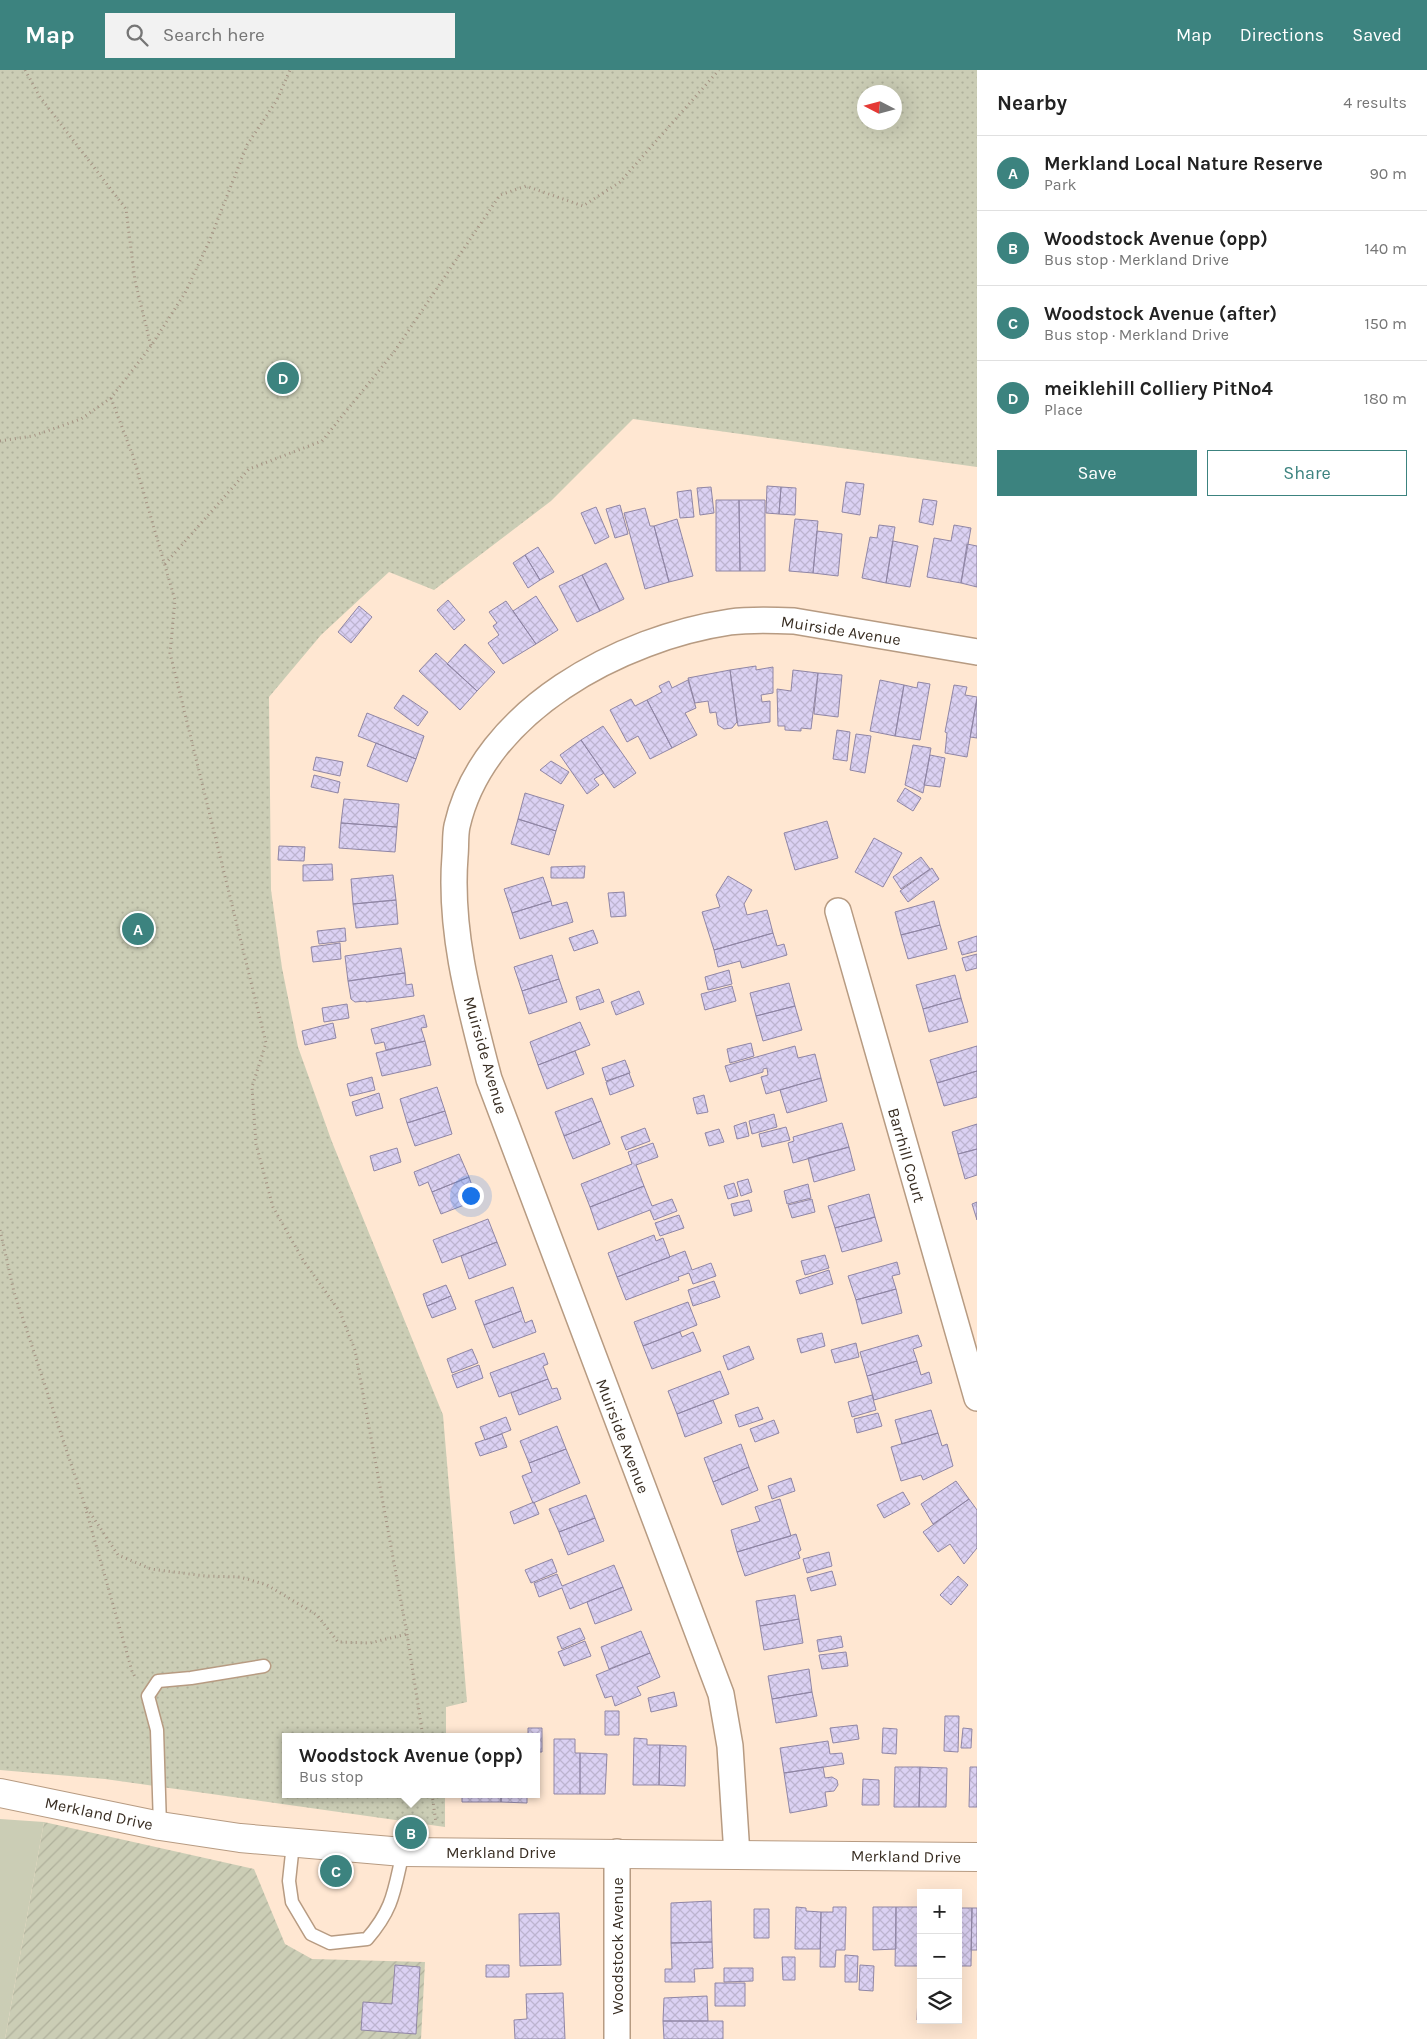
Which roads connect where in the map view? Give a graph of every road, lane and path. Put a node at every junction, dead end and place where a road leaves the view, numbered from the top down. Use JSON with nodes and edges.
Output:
{"nodes":[{"id":1,"x":25,"y":70,"type":"edge"},
{"id":2,"x":290,"y":70,"type":"edge"},
{"id":3,"x":720,"y":70,"type":"edge"},
{"id":4,"x":151,"y":346,"type":"junction"},
{"id":5,"x":111,"y":398,"type":"junction"},
{"id":6,"x":0,"y":441,"type":"edge"},
{"id":7,"x":165,"y":564,"type":"junction"},
{"id":8,"x":977,"y":652,"type":"edge"},
{"id":9,"x":838,"y":911,"type":"dead end"},
{"id":10,"x":0,"y":1230,"type":"edge"},
{"id":11,"x":977,"y":1398,"type":"edge"},
{"id":12,"x":84,"y":1503,"type":"junction"},
{"id":13,"x":407,"y":1634,"type":"junction"},
{"id":14,"x":264,"y":1666,"type":"dead end"},
{"id":15,"x":148,"y":1696,"type":"junction"},
{"id":16,"x":422,"y":1733,"type":"edge"},
{"id":17,"x":0,"y":1793,"type":"edge"},
{"id":18,"x":160,"y":1826,"type":"junction"},
{"id":19,"x":293,"y":1844,"type":"junction"},
{"id":20,"x":403,"y":1852,"type":"junction"},
{"id":21,"x":617,"y":1852,"type":"junction"},
{"id":22,"x":736,"y":1855,"type":"junction"},
{"id":23,"x":977,"y":1857,"type":"edge"},
{"id":24,"x":618,"y":2039,"type":"edge"}],
"edges":[{"from":1,"to":4,"type":"path"},
{"from":2,"to":4,"type":"path"},
{"from":3,"to":7,"type":"path"},
{"from":4,"to":5,"type":"path"},
{"from":5,"to":6,"type":"path"},
{"from":5,"to":7,"type":"path"},
{"from":7,"to":13,"type":"path"},
{"from":8,"to":22,"type":"street","name":"Muirside Avenue"},
{"from":9,"to":11,"type":"street","name":"Barrhill Court"},
{"from":10,"to":12,"type":"path"},
{"from":12,"to":13,"type":"path"},
{"from":12,"to":15,"type":"path"},
{"from":13,"to":16,"type":"path"},
{"from":14,"to":15,"type":"lane"},
{"from":15,"to":18,"type":"lane"},
{"from":17,"to":18,"type":"street","name":"Merkland Drive"},
{"from":18,"to":19,"type":"street","name":"Merkland Drive"},
{"from":19,"to":20,"type":"street","name":"Merkland Drive"},
{"from":19,"to":20,"type":"lane"},
{"from":20,"to":21,"type":"street","name":"Merkland Drive"},
{"from":21,"to":22,"type":"street","name":"Merkland Drive"},
{"from":21,"to":24,"type":"street","name":"Woodstock Avenue"},
{"from":22,"to":23,"type":"street","name":"Merkland Drive"}]}
